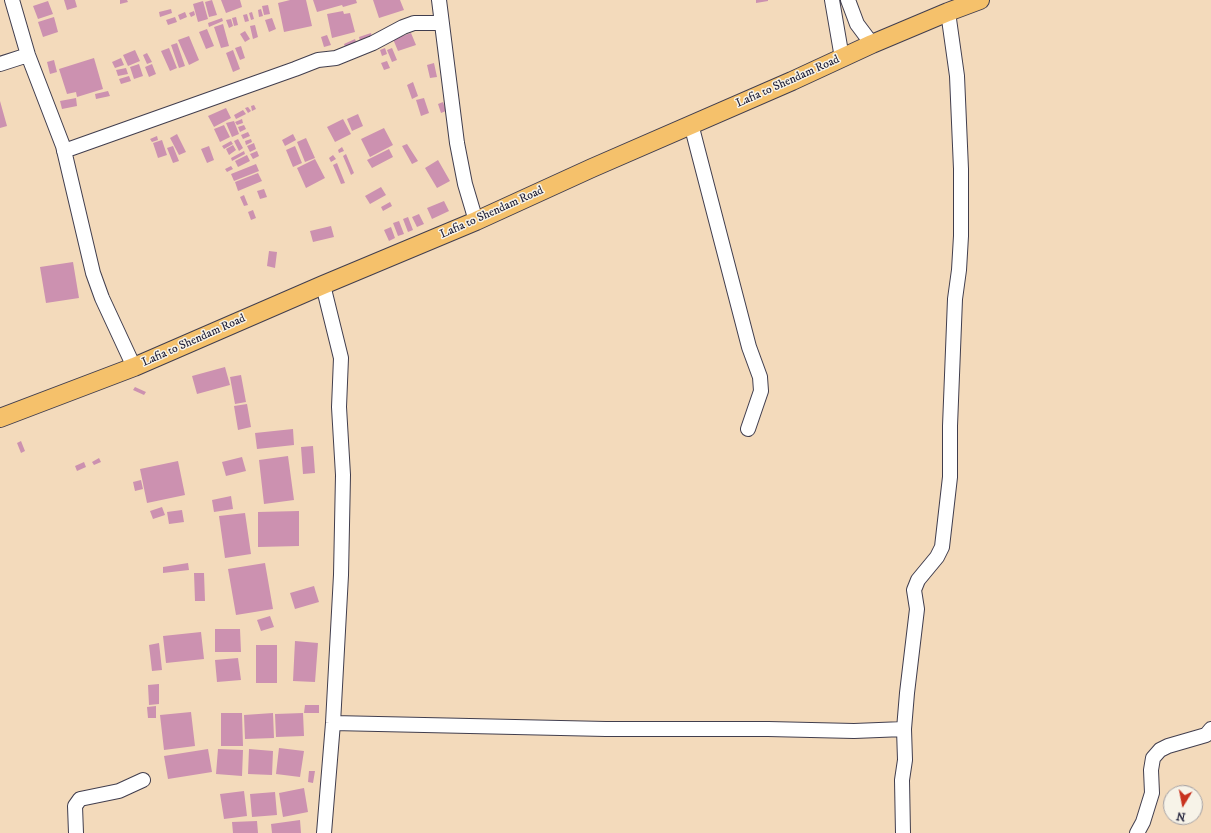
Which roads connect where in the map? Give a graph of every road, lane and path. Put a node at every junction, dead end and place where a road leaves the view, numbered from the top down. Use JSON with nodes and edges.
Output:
{"nodes":[{"id":1,"x":12,"y":0,"type":"edge"},
{"id":2,"x":438,"y":0,"type":"edge"},
{"id":3,"x":832,"y":0,"type":"edge"},
{"id":4,"x":848,"y":0,"type":"edge"},
{"id":5,"x":980,"y":0,"type":"edge"},
{"id":6,"x":948,"y":12,"type":"junction"},
{"id":7,"x":442,"y":23,"type":"junction"},
{"id":8,"x":872,"y":44,"type":"junction"},
{"id":9,"x":28,"y":55,"type":"junction"},
{"id":10,"x":842,"y":58,"type":"junction"},
{"id":11,"x":0,"y":64,"type":"edge"},
{"id":12,"x":691,"y":124,"type":"junction"},
{"id":13,"x":64,"y":151,"type":"junction"},
{"id":14,"x":476,"y":221,"type":"junction"},
{"id":15,"x":323,"y":285,"type":"junction"},
{"id":16,"x":134,"y":367,"type":"junction"},
{"id":17,"x":0,"y":418,"type":"edge"},
{"id":18,"x":748,"y":429,"type":"dead end"},
{"id":19,"x":333,"y":722,"type":"junction"},
{"id":20,"x":904,"y":729,"type":"junction"},
{"id":21,"x":1211,"y":729,"type":"edge"},
{"id":22,"x":143,"y":780,"type":"dead end"},
{"id":23,"x":76,"y":833,"type":"edge"},
{"id":24,"x":324,"y":833,"type":"edge"},
{"id":25,"x":903,"y":833,"type":"edge"},
{"id":26,"x":1137,"y":833,"type":"edge"}],
"edges":[{"from":1,"to":9,"type":"street"},
{"from":2,"to":7,"type":"street"},
{"from":3,"to":10,"type":"street"},
{"from":4,"to":8,"type":"street"},
{"from":5,"to":6,"type":"main road","name":"Lafia to Shendam Road"},
{"from":6,"to":8,"type":"main road","name":"Lafia to Shendam Road"},
{"from":6,"to":20,"type":"street"},
{"from":7,"to":13,"type":"street"},
{"from":7,"to":14,"type":"street"},
{"from":8,"to":10,"type":"main road","name":"Lafia to Shendam Road"},
{"from":9,"to":11,"type":"street"},
{"from":9,"to":13,"type":"street"},
{"from":10,"to":12,"type":"main road","name":"Lafia to Shendam Road"},
{"from":12,"to":14,"type":"main road","name":"Lafia to Shendam Road"},
{"from":12,"to":18,"type":"street"},
{"from":13,"to":16,"type":"street"},
{"from":14,"to":15,"type":"main road","name":"Lafia to Shendam Road"},
{"from":15,"to":16,"type":"main road","name":"Lafia to Shendam Road"},
{"from":15,"to":19,"type":"street"},
{"from":16,"to":17,"type":"main road","name":"Lafia to Shendam Road"},
{"from":19,"to":20,"type":"street"},
{"from":19,"to":24,"type":"street"},
{"from":20,"to":25,"type":"street"},
{"from":21,"to":26,"type":"street"},
{"from":22,"to":23,"type":"street"}]}
